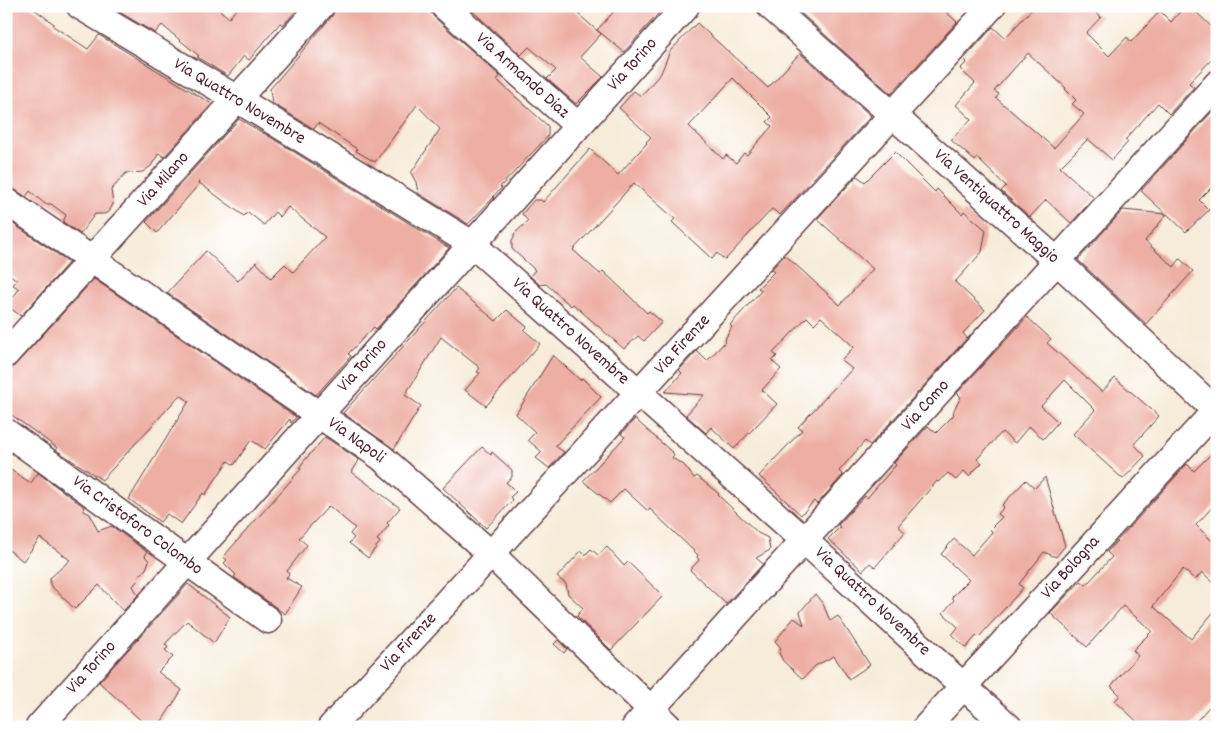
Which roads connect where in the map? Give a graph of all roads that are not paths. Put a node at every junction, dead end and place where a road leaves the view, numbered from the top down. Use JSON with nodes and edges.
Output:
{"nodes":[{"id":1,"x":80,"y":6,"type":"edge"},
{"id":2,"x":321,"y":6,"type":"edge"},
{"id":3,"x":444,"y":6,"type":"edge"},
{"id":4,"x":686,"y":6,"type":"edge"},
{"id":5,"x":770,"y":6,"type":"edge"},
{"id":6,"x":992,"y":6,"type":"edge"},
{"id":7,"x":1217,"y":84,"type":"edge"},
{"id":8,"x":236,"y":99,"type":"junction"},
{"id":9,"x":893,"y":115,"type":"junction"},
{"id":10,"x":578,"y":126,"type":"junction"},
{"id":11,"x":6,"y":201,"type":"edge"},
{"id":12,"x":472,"y":244,"type":"junction"},
{"id":13,"x":91,"y":260,"type":"junction"},
{"id":14,"x":1057,"y":261,"type":"junction"},
{"id":15,"x":6,"y":354,"type":"edge"},
{"id":16,"x":638,"y":393,"type":"junction"},
{"id":17,"x":1216,"y":410,"type":"edge"},
{"id":18,"x":320,"y":414,"type":"junction"},
{"id":19,"x":6,"y":432,"type":"edge"},
{"id":20,"x":804,"y":540,"type":"junction"},
{"id":21,"x":491,"y":554,"type":"junction"},
{"id":22,"x":188,"y":562,"type":"junction"},
{"id":23,"x":268,"y":620,"type":"dead end"},
{"id":24,"x":962,"y":686,"type":"junction"},
{"id":25,"x":652,"y":721,"type":"edge"},
{"id":26,"x":39,"y":727,"type":"edge"},
{"id":27,"x":331,"y":727,"type":"edge"},
{"id":28,"x":926,"y":727,"type":"edge"},
{"id":29,"x":1010,"y":727,"type":"edge"}],
"edges":[{"from":1,"to":8,"type":"street","name":"Via Quattro Novembre"},
{"from":2,"to":8,"type":"street","name":"Via Milano"},
{"from":3,"to":10,"type":"street","name":"Via Armando Diaz"},
{"from":4,"to":10,"type":"street","name":"Via Torino"},
{"from":5,"to":9,"type":"street","name":"Via Ventiquattro Maggio"},
{"from":6,"to":9,"type":"street","name":"Via Firenze"},
{"from":7,"to":14,"type":"street","name":"Via Como"},
{"from":8,"to":12,"type":"street","name":"Via Quattro Novembre"},
{"from":8,"to":13,"type":"street","name":"Via Milano"},
{"from":9,"to":14,"type":"street","name":"Via Ventiquattro Maggio"},
{"from":9,"to":16,"type":"street","name":"Via Firenze"},
{"from":10,"to":12,"type":"street","name":"Via Torino"},
{"from":11,"to":13,"type":"street","name":"Via Napoli"},
{"from":12,"to":16,"type":"street","name":"Via Quattro Novembre"},
{"from":12,"to":18,"type":"street","name":"Via Torino"},
{"from":13,"to":15,"type":"street","name":"Via Milano"},
{"from":13,"to":18,"type":"street","name":"Via Napoli"},
{"from":14,"to":17,"type":"street","name":"Via Ventiquattro Maggio"},
{"from":14,"to":20,"type":"street","name":"Via Como"},
{"from":16,"to":20,"type":"street","name":"Via Quattro Novembre"},
{"from":16,"to":21,"type":"street","name":"Via Firenze"},
{"from":17,"to":24,"type":"street","name":"Via Bologna"},
{"from":18,"to":21,"type":"street","name":"Via Napoli"},
{"from":18,"to":22,"type":"street","name":"Via Torino"},
{"from":19,"to":22,"type":"street","name":"Via Cristoforo Colombo"},
{"from":20,"to":24,"type":"street","name":"Via Quattro Novembre"},
{"from":20,"to":25,"type":"street","name":"Via Como"},
{"from":21,"to":25,"type":"street","name":"Via Napoli"},
{"from":21,"to":27,"type":"street","name":"Via Firenze"},
{"from":22,"to":23,"type":"street","name":"Via Cristoforo Colombo"},
{"from":22,"to":26,"type":"street","name":"Via Torino"},
{"from":24,"to":28,"type":"street","name":"Via Bologna"},
{"from":24,"to":29,"type":"street","name":"Via Quattro Novembre"}]}
